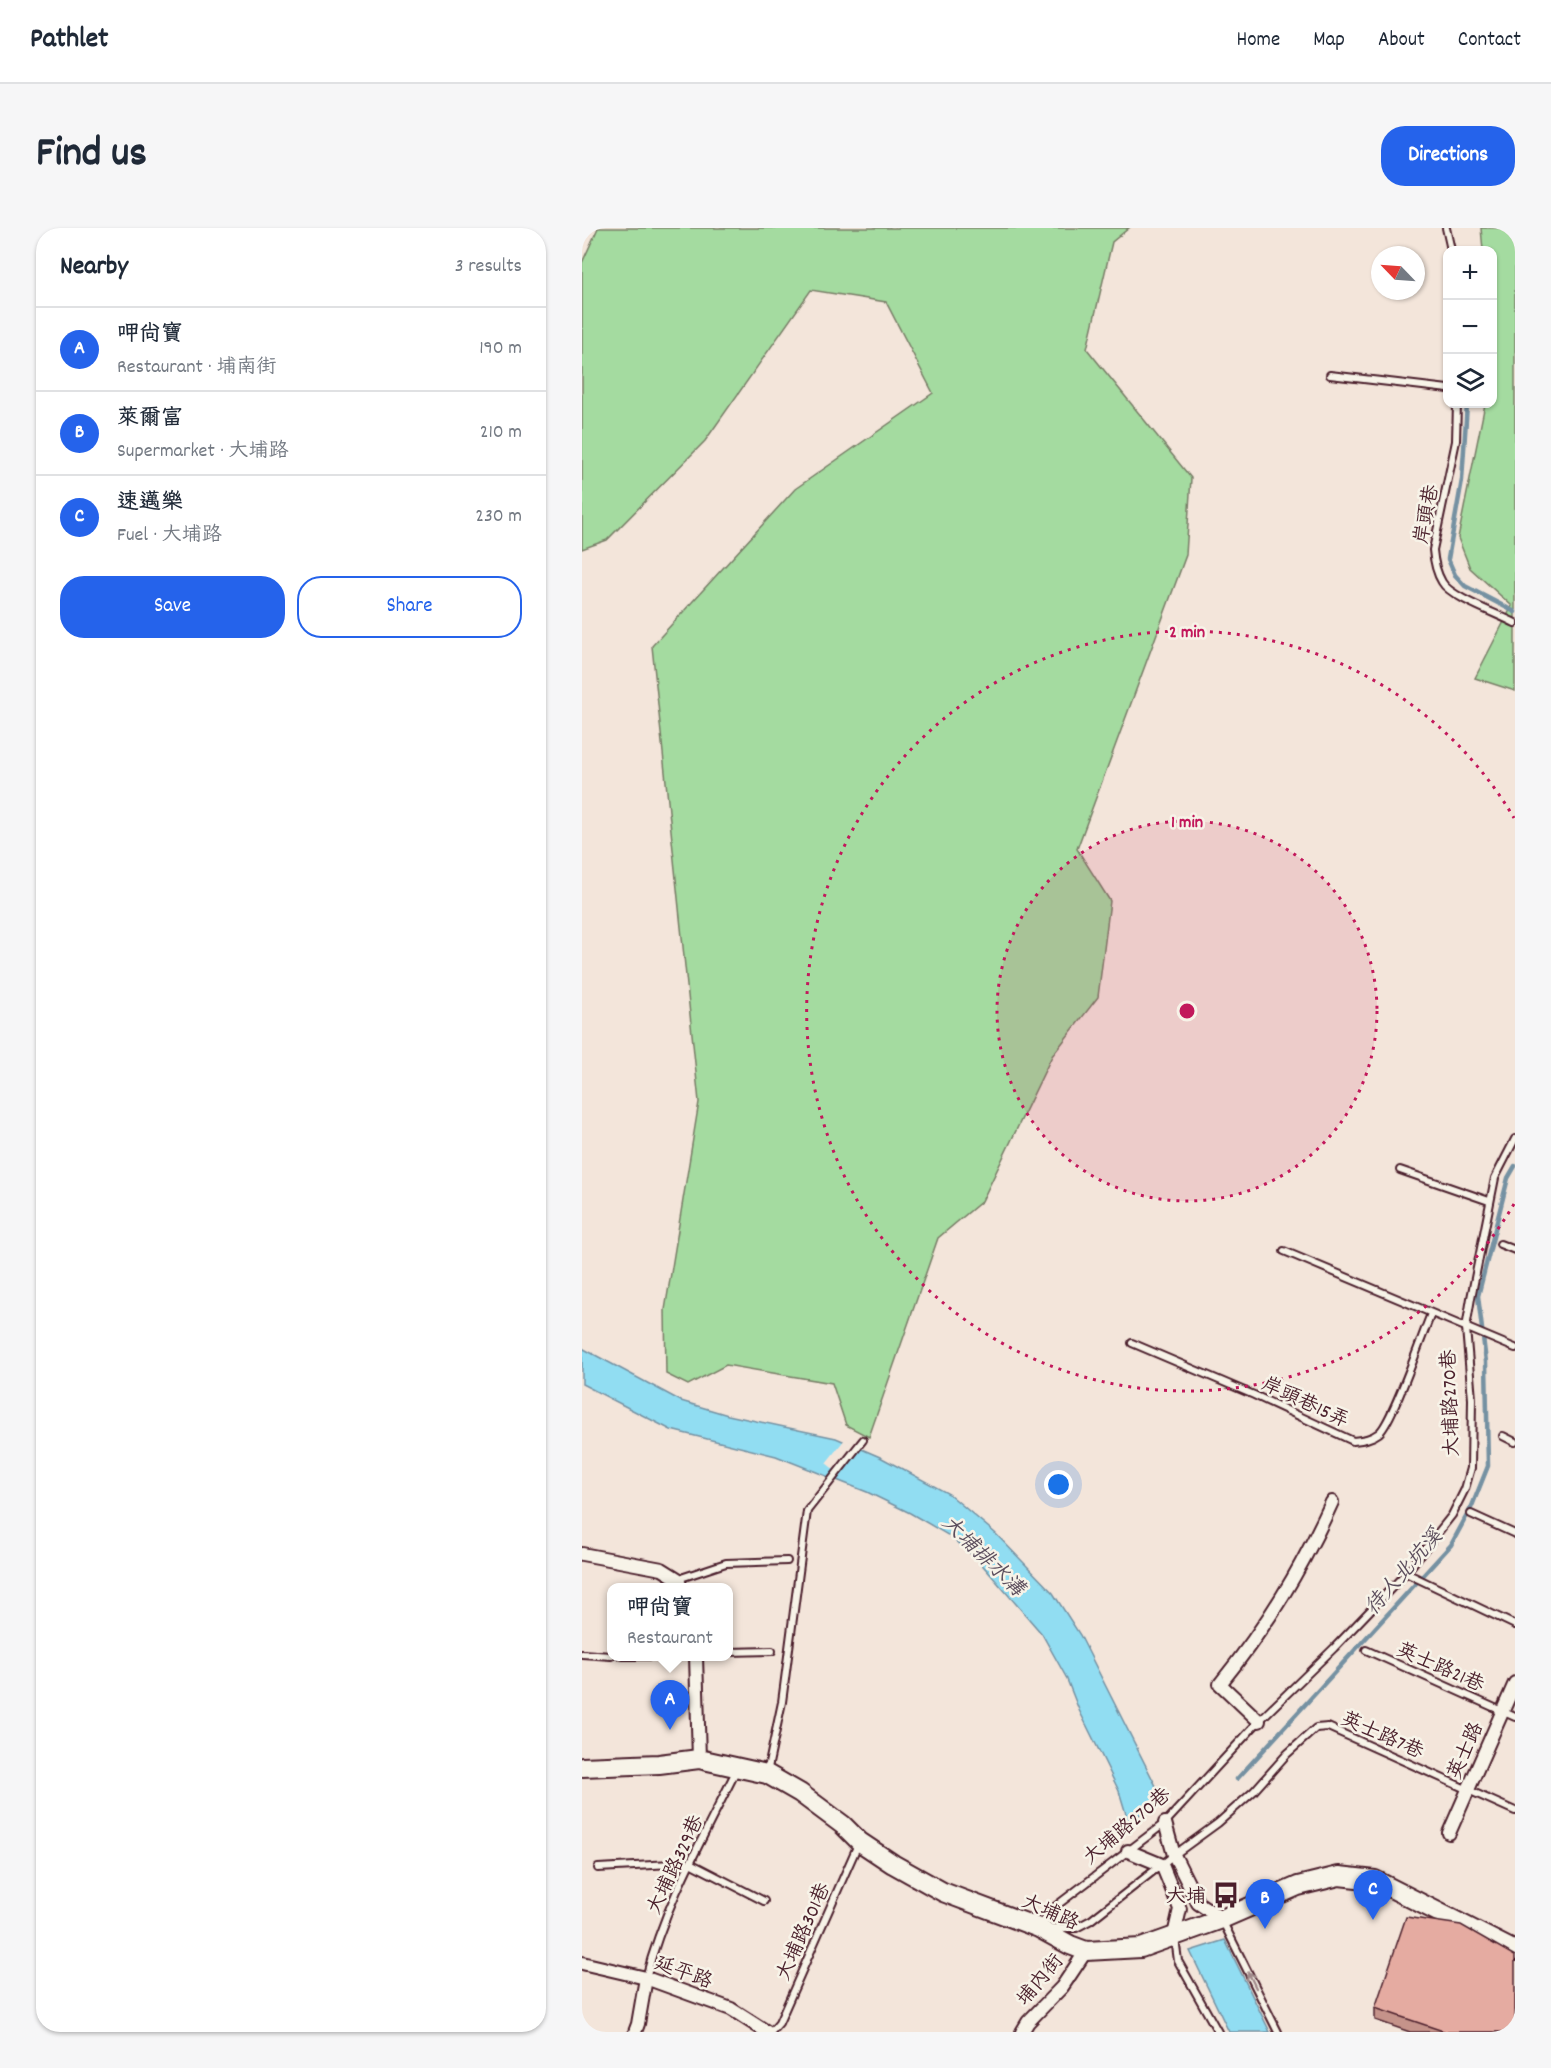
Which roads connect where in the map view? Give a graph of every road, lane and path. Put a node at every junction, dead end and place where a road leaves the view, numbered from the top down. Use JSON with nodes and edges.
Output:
{"nodes":[{"id":1,"x":1446,"y":228,"type":"edge"},
{"id":2,"x":1450,"y":246,"type":"edge"},
{"id":3,"x":1330,"y":375,"type":"dead end"},
{"id":4,"x":1443,"y":388,"type":"edge"},
{"id":5,"x":1457,"y":408,"type":"edge"},
{"id":6,"x":1515,"y":623,"type":"edge"},
{"id":7,"x":1515,"y":1139,"type":"edge"},
{"id":8,"x":1400,"y":1170,"type":"dead end"},
{"id":9,"x":1489,"y":1201,"type":"junction"},
{"id":10,"x":1500,"y":1244,"type":"dead end"},
{"id":11,"x":1515,"y":1250,"type":"edge"},
{"id":12,"x":1284,"y":1251,"type":"dead end"},
{"id":13,"x":1431,"y":1314,"type":"junction"},
{"id":14,"x":1466,"y":1328,"type":"junction"},
{"id":15,"x":1132,"y":1343,"type":"dead end"},
{"id":16,"x":1515,"y":1348,"type":"edge"},
{"id":17,"x":1503,"y":1436,"type":"dead end"},
{"id":18,"x":863,"y":1440,"type":"dead end"},
{"id":19,"x":1515,"y":1442,"type":"edge"},
{"id":20,"x":1332,"y":1502,"type":"dead end"},
{"id":21,"x":1471,"y":1515,"type":"dead end"},
{"id":22,"x":1515,"y":1534,"type":"edge"},
{"id":23,"x":582,"y":1554,"type":"edge"},
{"id":24,"x":787,"y":1561,"type":"dead end"},
{"id":25,"x":1406,"y":1573,"type":"junction"},
{"id":26,"x":679,"y":1583,"type":"edge"},
{"id":27,"x":1515,"y":1625,"type":"edge"},
{"id":28,"x":1366,"y":1650,"type":"dead end"},
{"id":29,"x":772,"y":1651,"type":"dead end"},
{"id":30,"x":733,"y":1652,"type":"edge"},
{"id":31,"x":582,"y":1654,"type":"edge"},
{"id":32,"x":607,"y":1656,"type":"edge"},
{"id":33,"x":696,"y":1661,"type":"edge"},
{"id":34,"x":1515,"y":1683,"type":"edge"},
{"id":35,"x":1503,"y":1711,"type":"junction"},
{"id":36,"x":1515,"y":1717,"type":"edge"},
{"id":37,"x":1259,"y":1721,"type":"junction"},
{"id":38,"x":699,"y":1759,"type":"junction"},
{"id":39,"x":738,"y":1766,"type":"junction"},
{"id":40,"x":582,"y":1767,"type":"edge"},
{"id":41,"x":767,"y":1774,"type":"junction"},
{"id":42,"x":1468,"y":1790,"type":"junction"},
{"id":43,"x":1515,"y":1811,"type":"edge"},
{"id":44,"x":1165,"y":1823,"type":"junction"},
{"id":45,"x":1449,"y":1833,"type":"dead end"},
{"id":46,"x":860,"y":1842,"type":"junction"},
{"id":47,"x":1128,"y":1851,"type":"junction"},
{"id":48,"x":1174,"y":1855,"type":"junction"},
{"id":49,"x":690,"y":1863,"type":"junction"},
{"id":50,"x":1162,"y":1866,"type":"junction"},
{"id":51,"x":598,"y":1868,"type":"dead end"},
{"id":52,"x":764,"y":1901,"type":"dead end"},
{"id":53,"x":1222,"y":1918,"type":"junction"},
{"id":54,"x":1039,"y":1928,"type":"junction"},
{"id":55,"x":1174,"y":1935,"type":"junction"},
{"id":56,"x":1086,"y":1951,"type":"junction"},
{"id":57,"x":1515,"y":1951,"type":"edge"},
{"id":58,"x":582,"y":1963,"type":"edge"},
{"id":59,"x":646,"y":1978,"type":"junction"},
{"id":60,"x":635,"y":2032,"type":"edge"},
{"id":61,"x":769,"y":2032,"type":"edge"},
{"id":62,"x":1022,"y":2032,"type":"edge"},
{"id":63,"x":1218,"y":2032,"type":"edge"},
{"id":64,"x":1278,"y":2032,"type":"edge"}],
"edges":[{"from":1,"to":2,"type":"lane"},
{"from":3,"to":4,"type":"lane"},
{"from":5,"to":6,"type":"lane","name":"岸頭巷"},
{"from":7,"to":9,"type":"lane"},
{"from":8,"to":9,"type":"lane"},
{"from":9,"to":14,"type":"lane"},
{"from":10,"to":11,"type":"lane"},
{"from":12,"to":13,"type":"lane"},
{"from":13,"to":14,"type":"lane"},
{"from":13,"to":15,"type":"lane","name":"岸頭巷15弄"},
{"from":14,"to":16,"type":"lane"},
{"from":14,"to":25,"type":"lane","name":"大埔路270巷"},
{"from":17,"to":19,"type":"lane"},
{"from":18,"to":41,"type":"lane"},
{"from":20,"to":37,"type":"street"},
{"from":21,"to":22,"type":"lane"},
{"from":23,"to":26,"type":"street"},
{"from":24,"to":26,"type":"lane"},
{"from":25,"to":27,"type":"lane"},
{"from":25,"to":37,"type":"lane","name":"大埔路270巷"},
{"from":28,"to":35,"type":"lane","name":"英士路21巷"},
{"from":29,"to":30,"type":"lane"},
{"from":31,"to":32,"type":"lane"},
{"from":33,"to":38,"type":"street"},
{"from":34,"to":35,"type":"street","name":"英士路"},
{"from":35,"to":36,"type":"lane","name":"英士路21巷"},
{"from":35,"to":42,"type":"street","name":"英士路"},
{"from":37,"to":44,"type":"lane","name":"大埔路270巷"},
{"from":38,"to":39,"type":"main road","name":"大埔路"},
{"from":38,"to":40,"type":"main road","name":"大埔路"},
{"from":39,"to":41,"type":"main road","name":"大埔路"},
{"from":39,"to":49,"type":"lane","name":"大埔路329巷"},
{"from":41,"to":46,"type":"main road","name":"大埔路"},
{"from":42,"to":43,"type":"lane","name":"英士路7巷"},
{"from":42,"to":45,"type":"street","name":"英士路"},
{"from":42,"to":48,"type":"lane","name":"英士路7巷"},
{"from":44,"to":47,"type":"lane","name":"大埔路270巷"},
{"from":44,"to":48,"type":"street"},
{"from":46,"to":54,"type":"main road","name":"大埔路"},
{"from":46,"to":61,"type":"lane","name":"大埔路301巷"},
{"from":47,"to":50,"type":"street"},
{"from":47,"to":54,"type":"lane","name":"大埔路270巷"},
{"from":48,"to":50,"type":"lane"},
{"from":48,"to":53,"type":"street"},
{"from":49,"to":51,"type":"lane"},
{"from":49,"to":52,"type":"lane"},
{"from":49,"to":59,"type":"lane","name":"大埔路329巷"},
{"from":50,"to":54,"type":"lane"},
{"from":50,"to":55,"type":"street"},
{"from":53,"to":55,"type":"main road","name":"大埔路"},
{"from":53,"to":57,"type":"main road","name":"大埔路"},
{"from":64,"to":53,"type":"lane","one_way":true},
{"from":54,"to":56,"type":"main road","name":"大埔路"},
{"from":55,"to":56,"type":"main road","name":"大埔路"},
{"from":55,"to":63,"type":"lane"},
{"from":56,"to":62,"type":"street","name":"埔內街"},
{"from":58,"to":59,"type":"street","name":"延平路"},
{"from":59,"to":60,"type":"street"},
{"from":59,"to":61,"type":"street","name":"延平路"}]}
